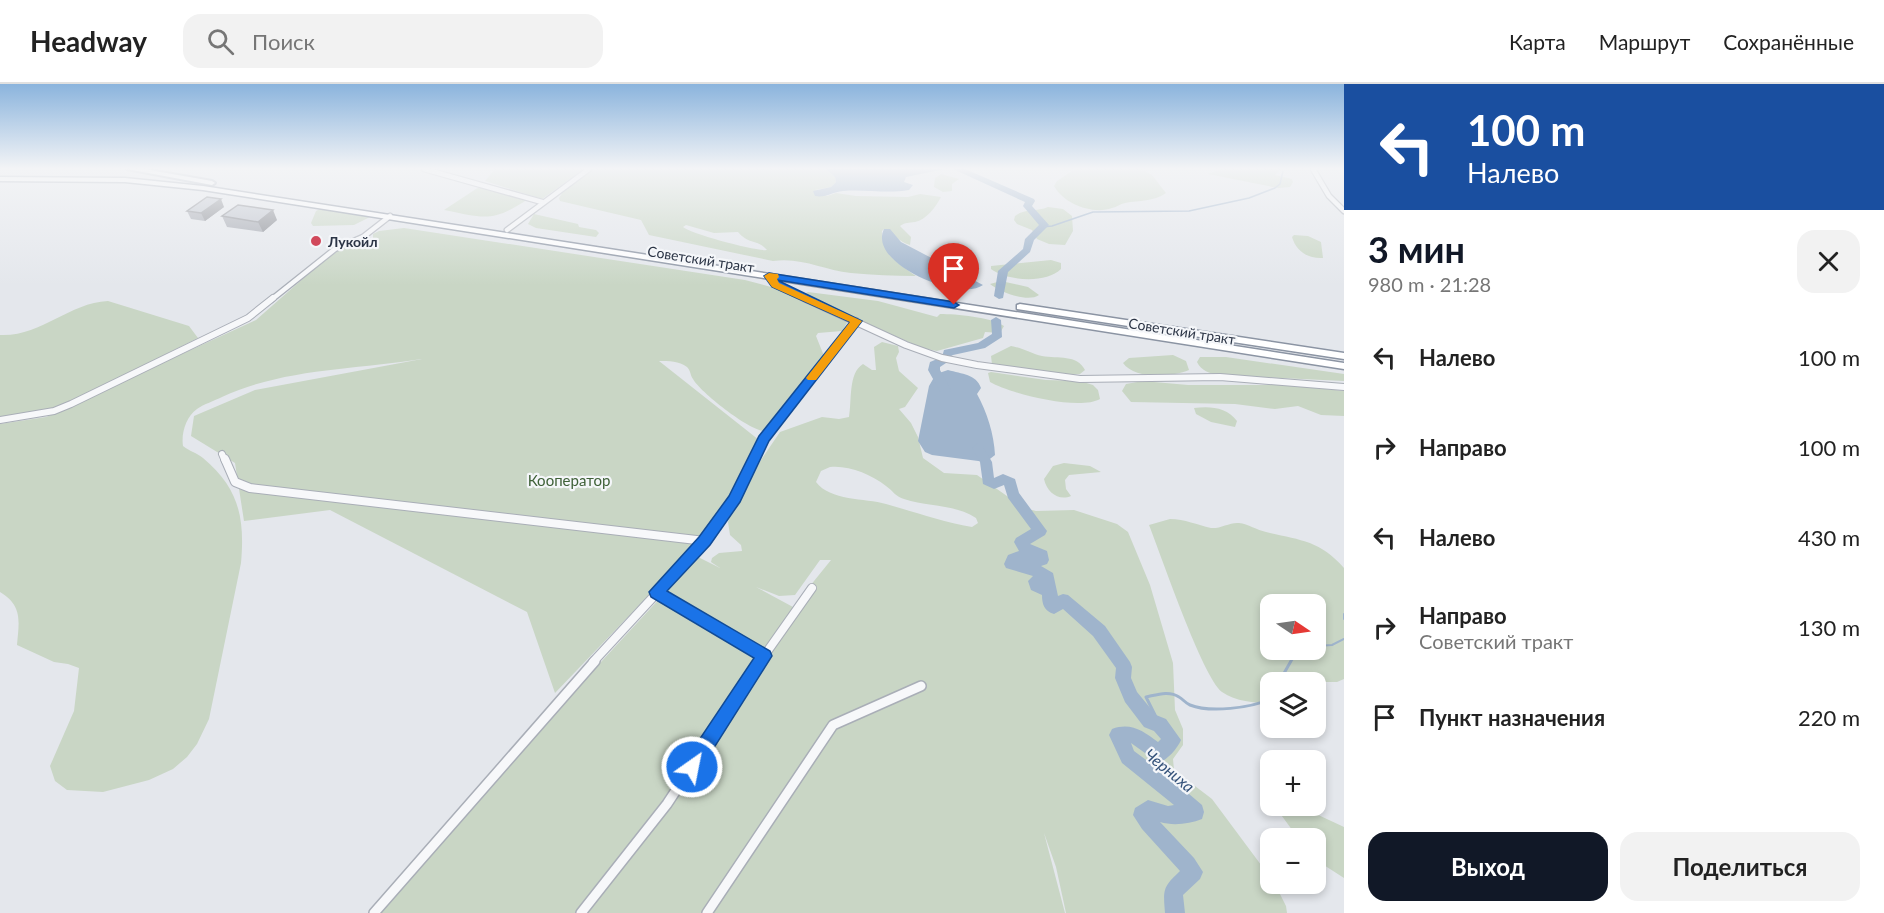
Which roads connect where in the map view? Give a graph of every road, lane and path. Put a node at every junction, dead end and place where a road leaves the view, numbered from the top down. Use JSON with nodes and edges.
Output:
{"nodes":[{"id":1,"x":341,"y":208,"type":"edge"},
{"id":2,"x":359,"y":208,"type":"edge"},
{"id":3,"x":535,"y":208,"type":"edge"},
{"id":4,"x":390,"y":216,"type":"junction"},
{"id":5,"x":507,"y":230,"type":"junction"},
{"id":6,"x":769,"y":276,"type":"junction"},
{"id":7,"x":856,"y":321,"type":"junction"},
{"id":8,"x":1344,"y":356,"type":"edge"},
{"id":9,"x":1344,"y":366,"type":"edge"},
{"id":10,"x":1344,"y":387,"type":"edge"},
{"id":11,"x":0,"y":420,"type":"edge"},
{"id":12,"x":222,"y":454,"type":"dead end"},
{"id":13,"x":705,"y":541,"type":"junction"},
{"id":14,"x":812,"y":588,"type":"dead end"},
{"id":15,"x":656,"y":592,"type":"junction"},
{"id":16,"x":764,"y":656,"type":"junction"},
{"id":17,"x":921,"y":686,"type":"dead end"},
{"id":18,"x":374,"y":913,"type":"edge"},
{"id":19,"x":581,"y":913,"type":"edge"},
{"id":20,"x":707,"y":913,"type":"edge"}],
"edges":[{"from":1,"to":4,"type":"highway","name":"Советский тракт"},
{"from":2,"to":5,"type":"highway","name":"Советский тракт"},
{"from":3,"to":5,"type":"street"},
{"from":4,"to":6,"type":"highway","name":"Советский тракт"},
{"from":4,"to":11,"type":"street"},
{"from":5,"to":8,"type":"highway","name":"Советский тракт"},
{"from":6,"to":7,"type":"street"},
{"from":6,"to":9,"type":"highway","name":"Советский тракт"},
{"from":7,"to":10,"type":"street"},
{"from":7,"to":13,"type":"street"},
{"from":12,"to":13,"type":"street"},
{"from":13,"to":15,"type":"street"},
{"from":14,"to":16,"type":"street"},
{"from":15,"to":16,"type":"street"},
{"from":15,"to":18,"type":"street"},
{"from":16,"to":19,"type":"street"},
{"from":17,"to":20,"type":"street"}]}
